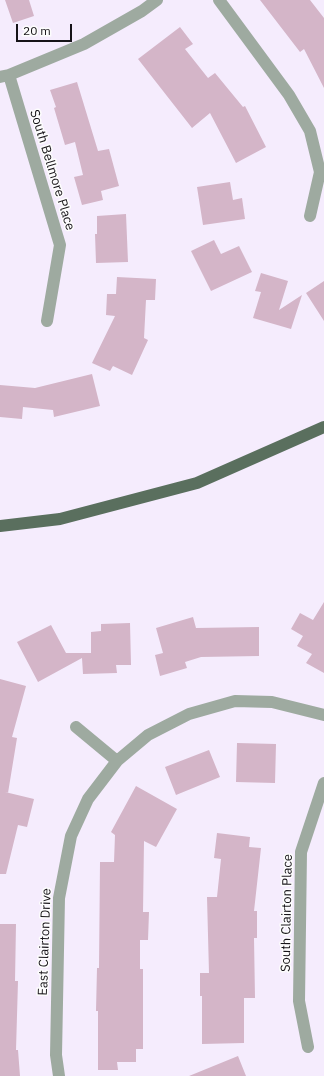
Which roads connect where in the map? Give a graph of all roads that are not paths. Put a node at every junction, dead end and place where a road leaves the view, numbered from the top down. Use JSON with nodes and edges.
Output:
{"nodes":[{"id":1,"x":157,"y":0,"type":"edge"},
{"id":2,"x":219,"y":0,"type":"edge"},
{"id":3,"x":4,"y":76,"type":"edge"},
{"id":4,"x":310,"y":216,"type":"dead end"},
{"id":5,"x":48,"y":321,"type":"dead end"},
{"id":6,"x":324,"y":427,"type":"edge"},
{"id":7,"x":0,"y":526,"type":"edge"},
{"id":8,"x":324,"y":715,"type":"edge"},
{"id":9,"x":76,"y":727,"type":"dead end"},
{"id":10,"x":117,"y":761,"type":"junction"},
{"id":11,"x":324,"y":783,"type":"edge"},
{"id":12,"x":308,"y":1047,"type":"dead end"},
{"id":13,"x":59,"y":1076,"type":"edge"}],
"edges":[{"from":1,"to":3,"type":"street"},
{"from":2,"to":4,"type":"street"},
{"from":3,"to":5,"type":"street","name":"South Bellmore Place"},
{"from":6,"to":7,"type":"main road"},
{"from":8,"to":10,"type":"street","name":"East Clairton Drive"},
{"from":9,"to":10,"type":"street"},
{"from":10,"to":13,"type":"street","name":"East Clairton Drive"},
{"from":11,"to":12,"type":"street","name":"South Clairton Place"}]}
